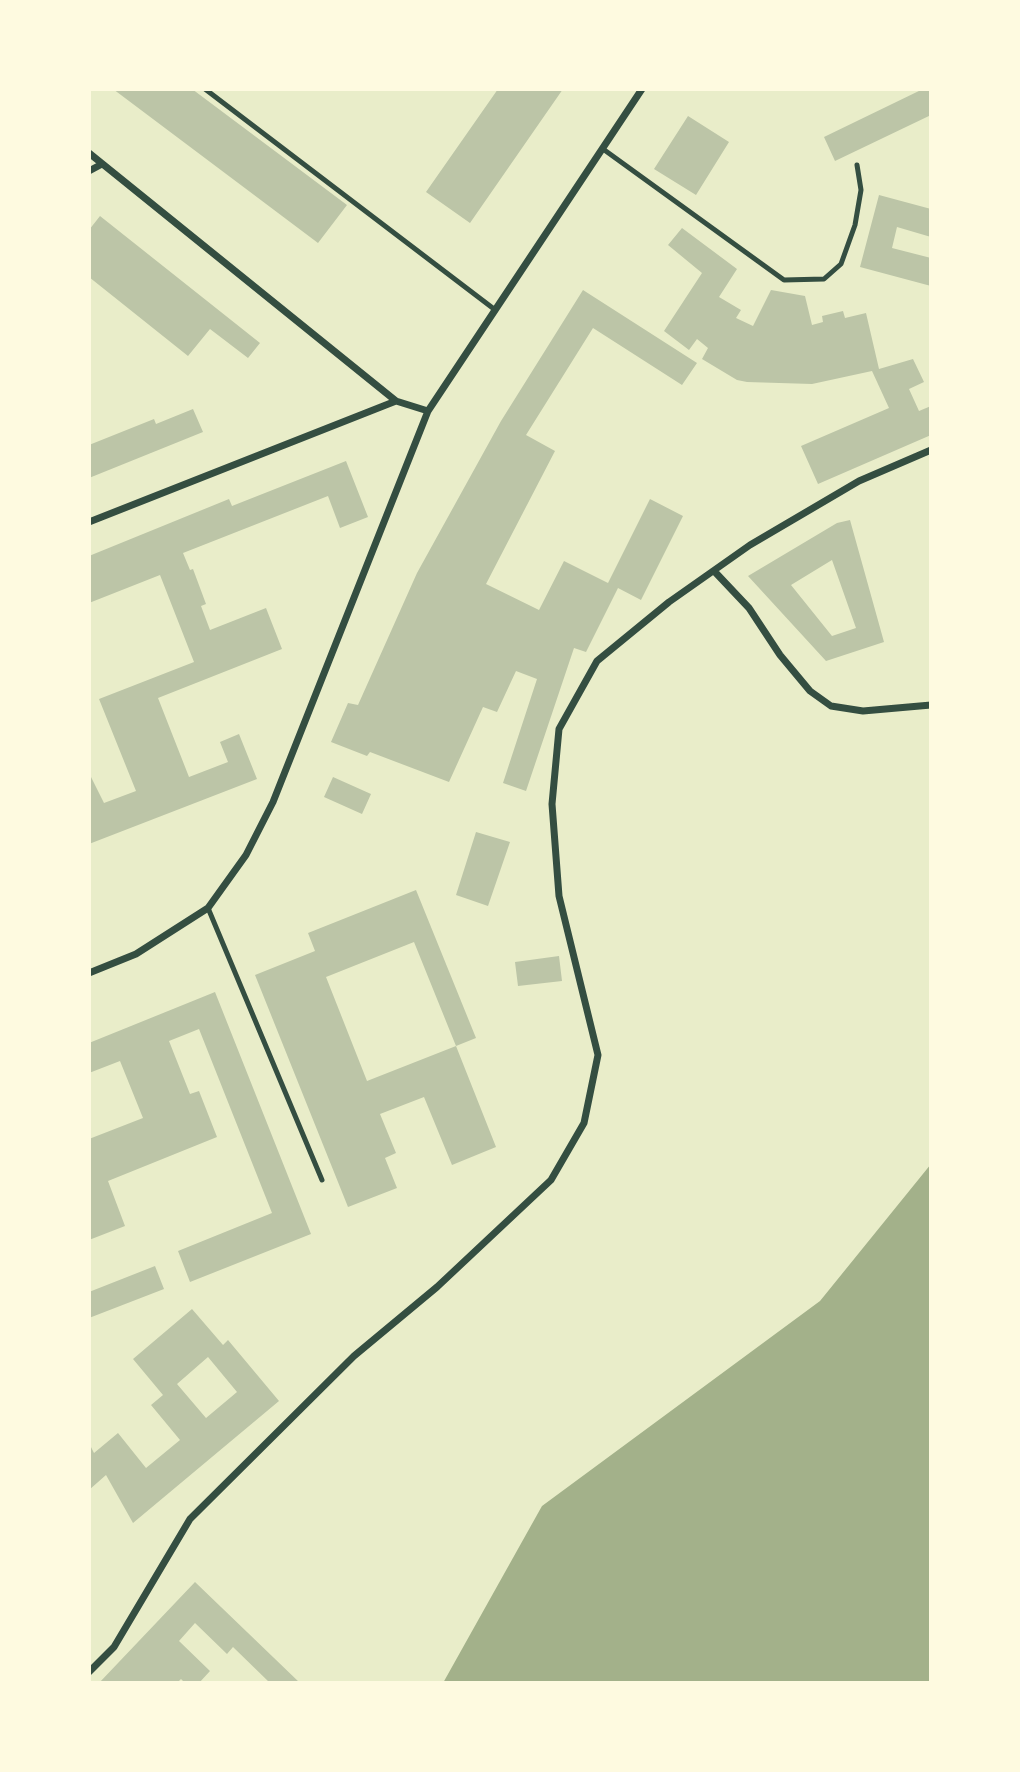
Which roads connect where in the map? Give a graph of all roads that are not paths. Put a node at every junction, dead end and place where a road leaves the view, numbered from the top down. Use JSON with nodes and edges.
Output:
{"nodes":[{"id":1,"x":205,"y":89,"type":"edge"},
{"id":2,"x":642,"y":89,"type":"edge"},
{"id":3,"x":603,"y":149,"type":"junction"},
{"id":4,"x":89,"y":153,"type":"edge"},
{"id":5,"x":102,"y":164,"type":"junction"},
{"id":6,"x":858,"y":165,"type":"dead end"},
{"id":7,"x":89,"y":171,"type":"edge"},
{"id":8,"x":494,"y":309,"type":"junction"},
{"id":9,"x":396,"y":401,"type":"junction"},
{"id":10,"x":428,"y":411,"type":"junction"},
{"id":11,"x":931,"y":450,"type":"edge"},
{"id":12,"x":89,"y":522,"type":"edge"},
{"id":13,"x":715,"y":572,"type":"junction"},
{"id":14,"x":931,"y":705,"type":"edge"},
{"id":15,"x":208,"y":908,"type":"junction"},
{"id":16,"x":89,"y":973,"type":"edge"},
{"id":17,"x":322,"y":1180,"type":"dead end"},
{"id":18,"x":89,"y":1672,"type":"edge"}],
"edges":[{"from":1,"to":8,"type":"lane"},
{"from":2,"to":3,"type":"street"},
{"from":3,"to":6,"type":"lane"},
{"from":3,"to":8,"type":"street"},
{"from":4,"to":5,"type":"street"},
{"from":5,"to":7,"type":"street"},
{"from":5,"to":9,"type":"street"},
{"from":8,"to":10,"type":"street"},
{"from":9,"to":10,"type":"street"},
{"from":9,"to":12,"type":"street"},
{"from":10,"to":15,"type":"street"},
{"from":11,"to":13,"type":"street"},
{"from":13,"to":14,"type":"street"},
{"from":13,"to":18,"type":"street"},
{"from":15,"to":16,"type":"street"},
{"from":15,"to":17,"type":"lane"}]}
